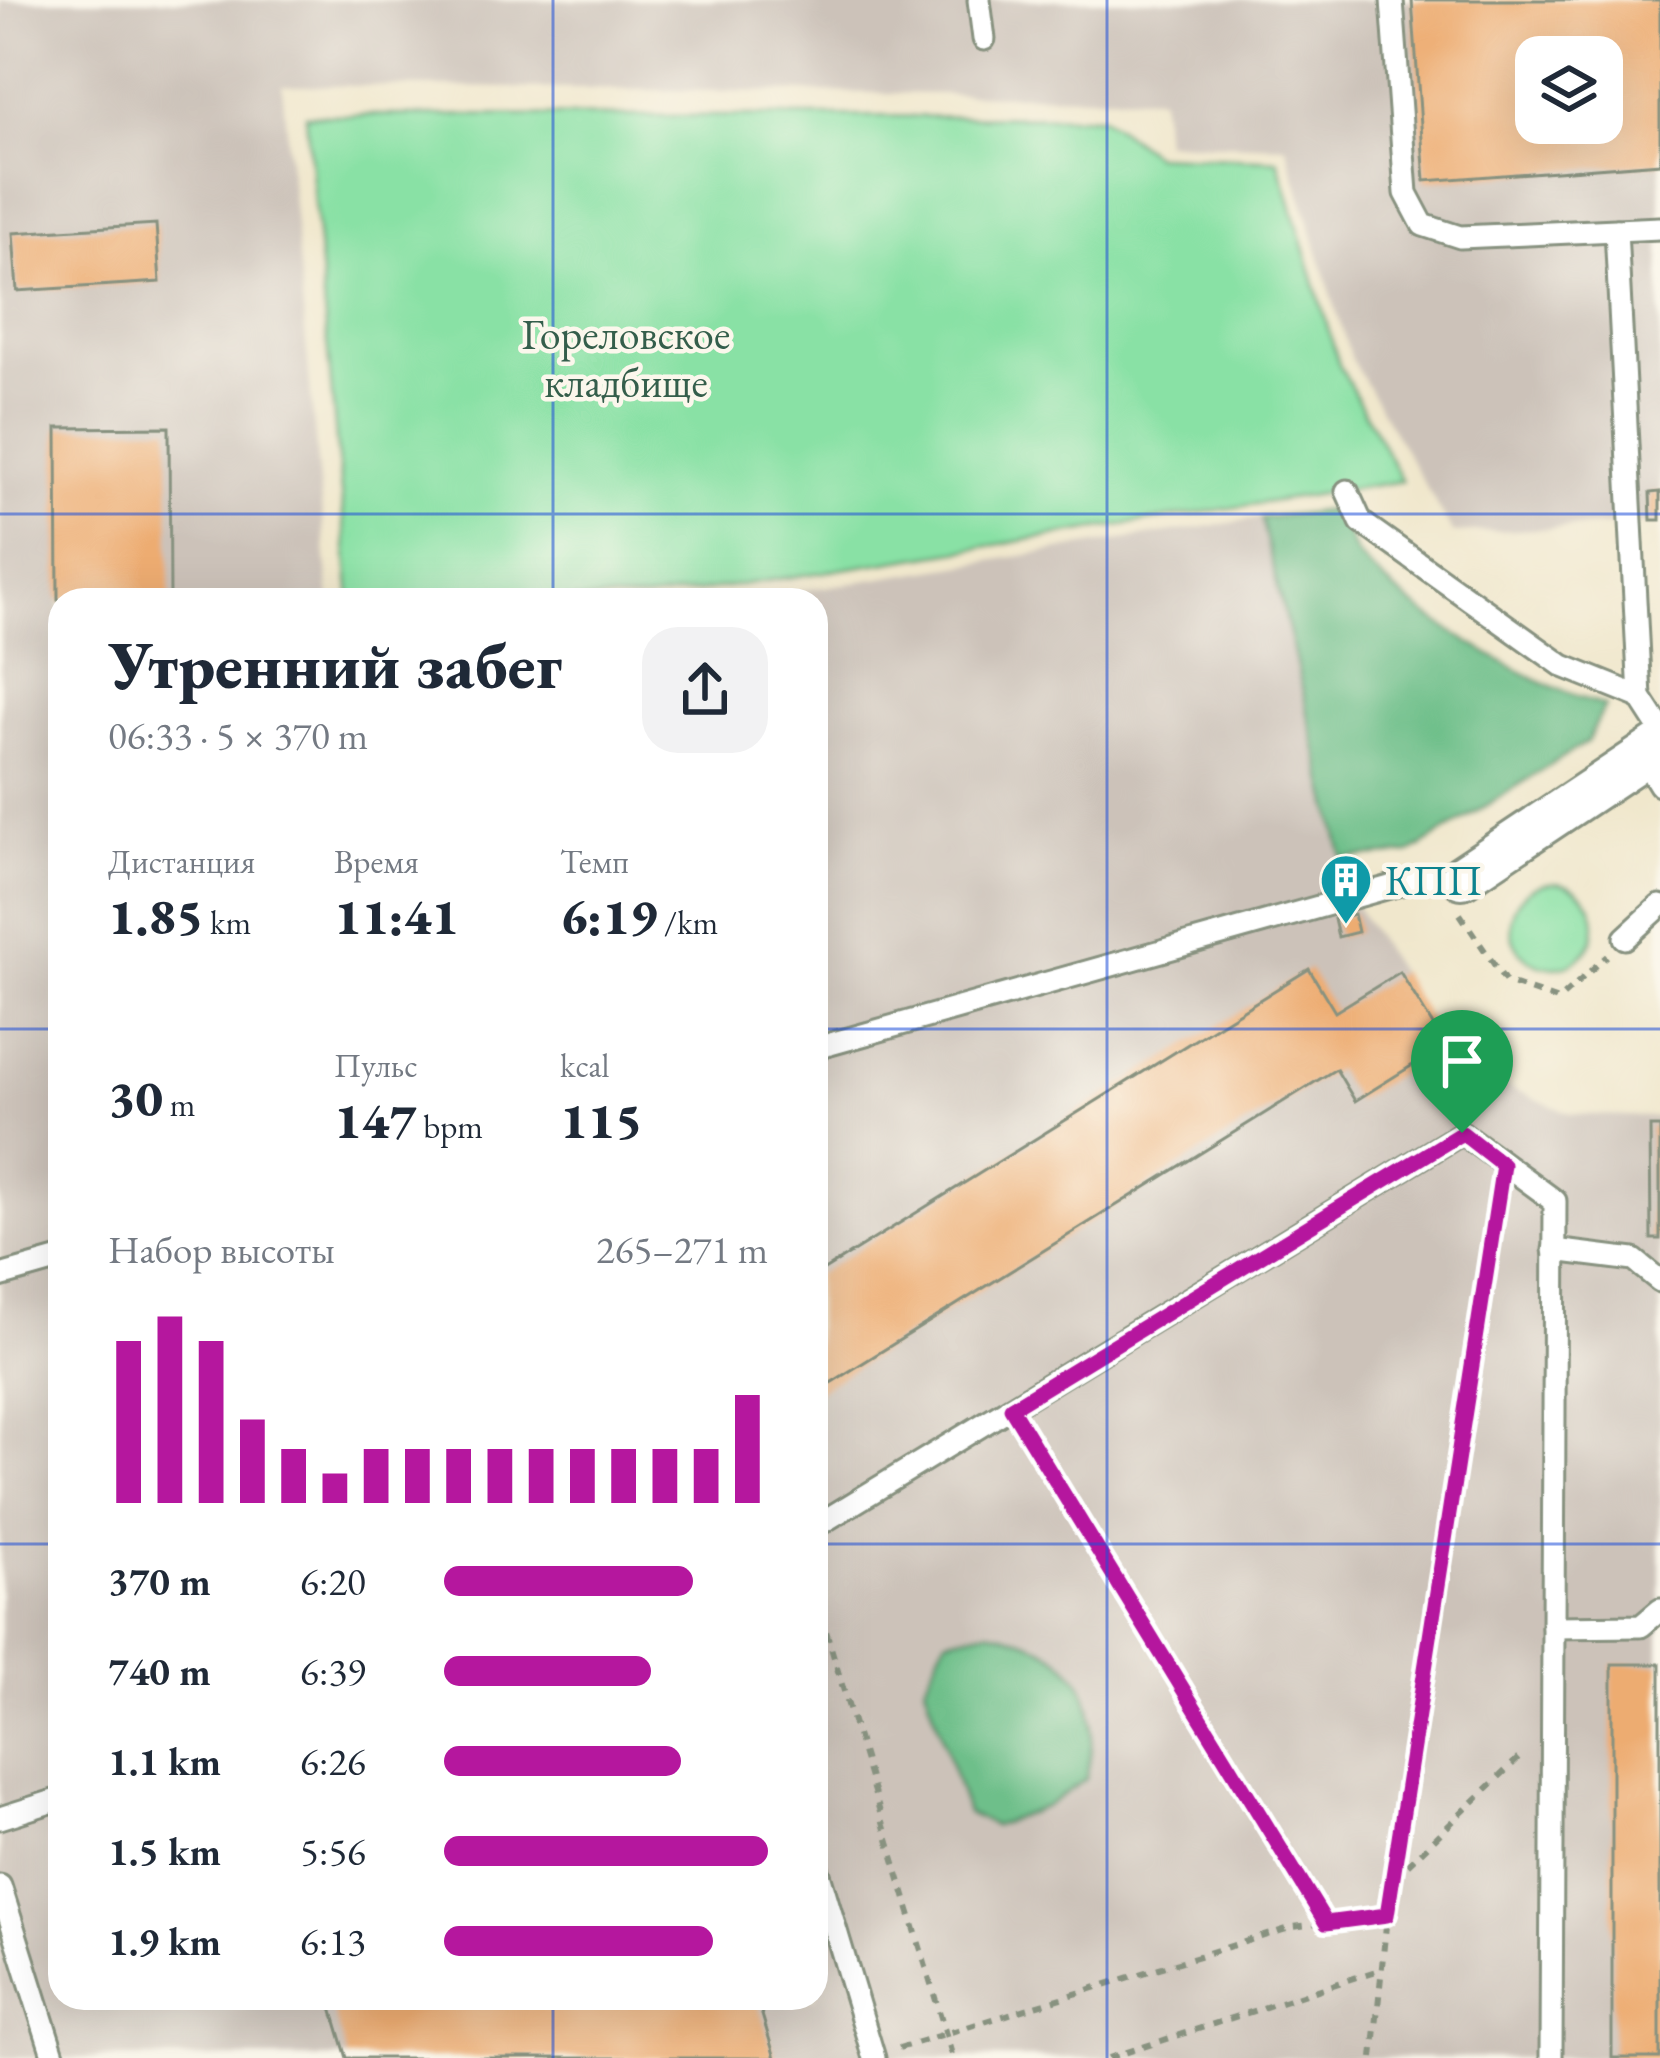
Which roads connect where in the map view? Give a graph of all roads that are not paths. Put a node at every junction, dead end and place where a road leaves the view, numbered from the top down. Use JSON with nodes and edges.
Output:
{"nodes":[{"id":1,"x":979,"y":0,"type":"edge"},
{"id":2,"x":1392,"y":0,"type":"edge"},
{"id":3,"x":984,"y":39,"type":"dead end"},
{"id":4,"x":1660,"y":228,"type":"edge"},
{"id":5,"x":1616,"y":230,"type":"junction"},
{"id":6,"x":1347,"y":491,"type":"dead end"},
{"id":7,"x":1640,"y":697,"type":"junction"},
{"id":8,"x":1656,"y":754,"type":"edge"},
{"id":9,"x":1462,"y":877,"type":"joint"},
{"id":10,"x":1660,"y":906,"type":"edge"},
{"id":11,"x":1625,"y":938,"type":"road end"},
{"id":12,"x":828,"y":1045,"type":"edge"},
{"id":13,"x":1554,"y":1250,"type":"junction"},
{"id":14,"x":48,"y":1262,"type":"edge"},
{"id":15,"x":0,"y":1276,"type":"edge"},
{"id":16,"x":1660,"y":1281,"type":"edge"},
{"id":17,"x":828,"y":1519,"type":"edge"},
{"id":18,"x":1660,"y":1610,"type":"edge"},
{"id":19,"x":1553,"y":1628,"type":"junction"},
{"id":20,"x":48,"y":1803,"type":"edge"},
{"id":21,"x":0,"y":1818,"type":"edge"},
{"id":22,"x":0,"y":1886,"type":"edge"},
{"id":23,"x":828,"y":1904,"type":"edge"},
{"id":24,"x":874,"y":2057,"type":"edge"},
{"id":25,"x":54,"y":2058,"type":"edge"},
{"id":26,"x":1551,"y":2058,"type":"edge"}],
"edges":[{"from":1,"to":3,"type":"lane"},
{"from":2,"to":5,"type":"lane"},
{"from":4,"to":5,"type":"lane"},
{"from":5,"to":7,"type":"lane"},
{"from":6,"to":7,"type":"lane"},
{"from":7,"to":8,"type":"lane"},
{"from":8,"to":9,"type":"street"},
{"from":9,"to":12,"type":"lane"},
{"from":10,"to":11,"type":"lane"},
{"from":13,"to":16,"type":"lane"},
{"from":13,"to":17,"type":"lane"},
{"from":13,"to":19,"type":"lane"},
{"from":14,"to":15,"type":"lane"},
{"from":18,"to":19,"type":"lane"},
{"from":19,"to":26,"type":"lane"},
{"from":20,"to":21,"type":"lane"},
{"from":22,"to":25,"type":"lane"},
{"from":23,"to":24,"type":"lane"}]}
